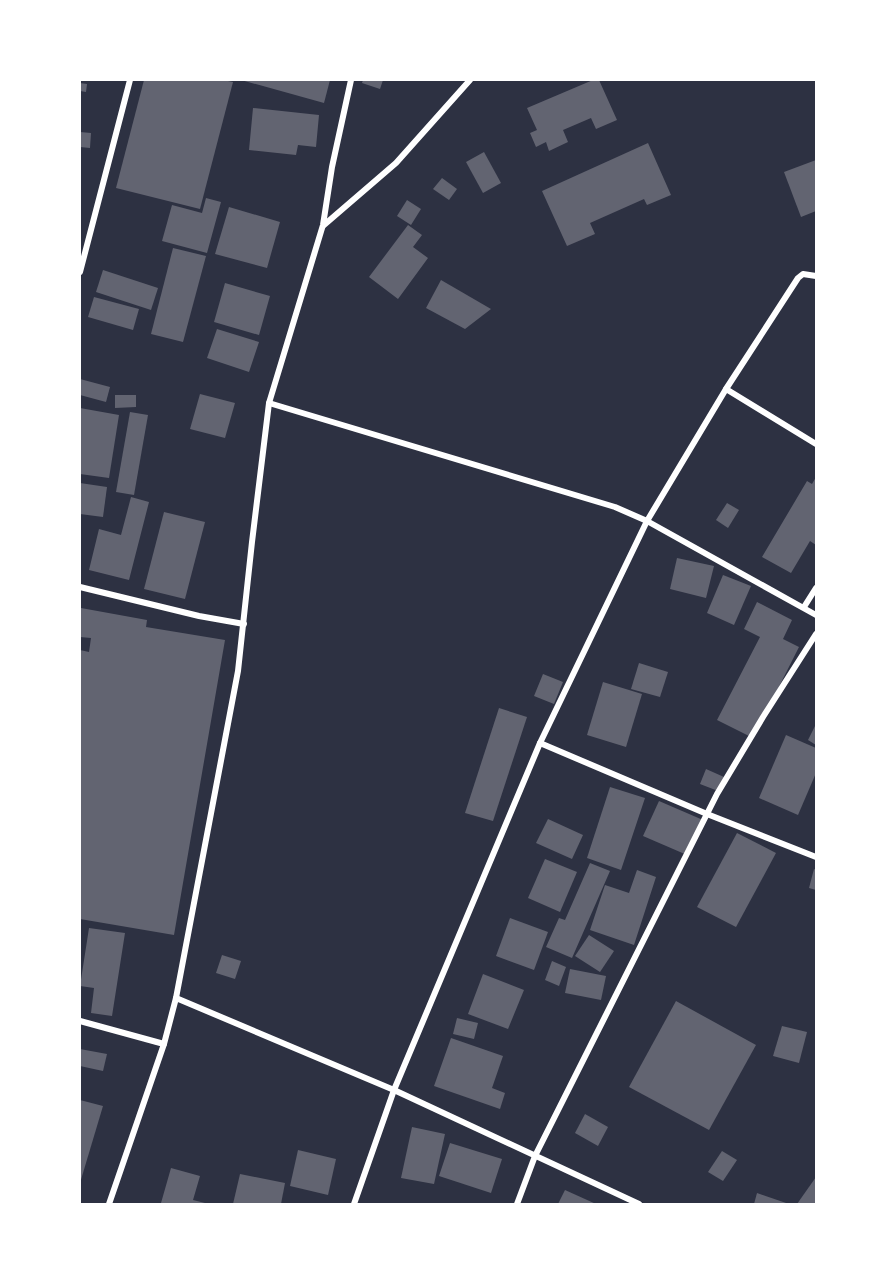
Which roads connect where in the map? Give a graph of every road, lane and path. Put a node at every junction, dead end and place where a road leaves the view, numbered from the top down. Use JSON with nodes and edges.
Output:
{"nodes":[{"id":1,"x":130,"y":80,"type":"edge"},
{"id":2,"x":351,"y":80,"type":"edge"},
{"id":3,"x":470,"y":80,"type":"edge"},
{"id":4,"x":323,"y":225,"type":"junction"},
{"id":5,"x":80,"y":272,"type":"edge"},
{"id":6,"x":816,"y":276,"type":"edge"},
{"id":7,"x":726,"y":389,"type":"junction"},
{"id":8,"x":269,"y":403,"type":"junction"},
{"id":9,"x":816,"y":444,"type":"edge"},
{"id":10,"x":647,"y":521,"type":"junction"},
{"id":11,"x":80,"y":587,"type":"edge"},
{"id":12,"x":816,"y":588,"type":"edge"},
{"id":13,"x":804,"y":607,"type":"junction"},
{"id":14,"x":816,"y":615,"type":"edge"},
{"id":15,"x":244,"y":624,"type":"junction"},
{"id":16,"x":816,"y":634,"type":"edge"},
{"id":17,"x":540,"y":743,"type":"junction"},
{"id":18,"x":707,"y":814,"type":"junction"},
{"id":19,"x":816,"y":857,"type":"edge"},
{"id":20,"x":176,"y":998,"type":"junction"},
{"id":21,"x":80,"y":1021,"type":"edge"},
{"id":22,"x":164,"y":1044,"type":"junction"},
{"id":23,"x":394,"y":1090,"type":"junction"},
{"id":24,"x":536,"y":1156,"type":"junction"},
{"id":25,"x":109,"y":1204,"type":"edge"},
{"id":26,"x":354,"y":1204,"type":"edge"},
{"id":27,"x":517,"y":1204,"type":"edge"},
{"id":28,"x":639,"y":1204,"type":"edge"}],
"edges":[{"from":1,"to":5,"type":"street"},
{"from":2,"to":4,"type":"street"},
{"from":3,"to":4,"type":"street"},
{"from":4,"to":8,"type":"street"},
{"from":6,"to":7,"type":"street"},
{"from":7,"to":9,"type":"street"},
{"from":7,"to":10,"type":"street"},
{"from":8,"to":10,"type":"street"},
{"from":8,"to":15,"type":"street"},
{"from":10,"to":13,"type":"street"},
{"from":10,"to":17,"type":"street"},
{"from":11,"to":15,"type":"street"},
{"from":12,"to":13,"type":"street"},
{"from":13,"to":14,"type":"street"},
{"from":15,"to":20,"type":"street"},
{"from":16,"to":18,"type":"street"},
{"from":17,"to":18,"type":"street"},
{"from":17,"to":23,"type":"street"},
{"from":18,"to":19,"type":"street"},
{"from":18,"to":24,"type":"street"},
{"from":20,"to":22,"type":"street"},
{"from":20,"to":23,"type":"street"},
{"from":21,"to":22,"type":"street"},
{"from":22,"to":25,"type":"street"},
{"from":23,"to":24,"type":"street"},
{"from":23,"to":26,"type":"street"},
{"from":24,"to":27,"type":"street"},
{"from":24,"to":28,"type":"street"}]}
